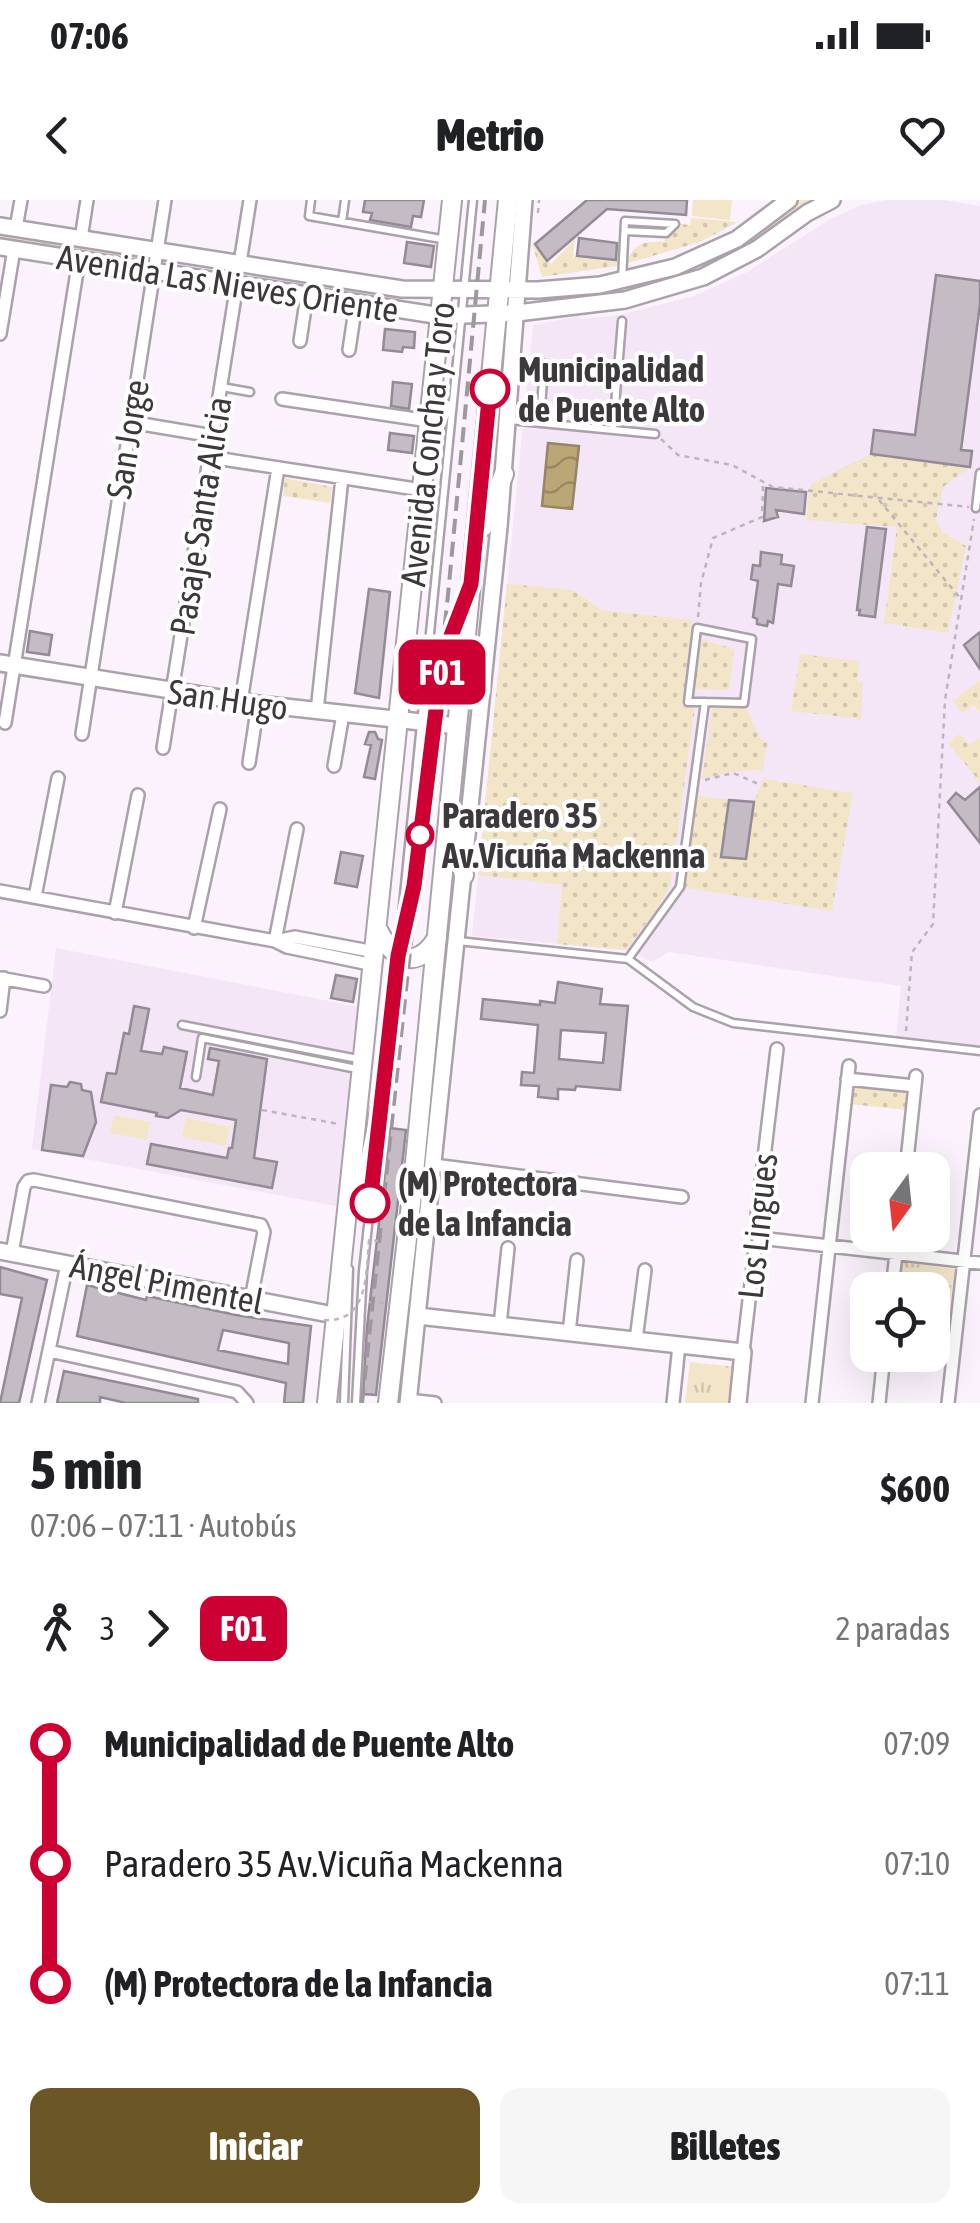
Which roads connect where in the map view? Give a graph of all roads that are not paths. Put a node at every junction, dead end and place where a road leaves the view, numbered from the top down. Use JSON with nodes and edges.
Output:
{"nodes":[{"id":1,"x":20,"y":200,"type":"edge"},
{"id":2,"x":87,"y":200,"type":"edge"},
{"id":3,"x":165,"y":200,"type":"edge"},
{"id":4,"x":250,"y":200,"type":"edge"},
{"id":5,"x":311,"y":200,"type":"edge"},
{"id":6,"x":345,"y":200,"type":"edge"},
{"id":7,"x":452,"y":200,"type":"edge"},
{"id":8,"x":473,"y":200,"type":"edge"},
{"id":9,"x":508,"y":200,"type":"edge"},
{"id":10,"x":524,"y":200,"type":"edge"},
{"id":11,"x":790,"y":200,"type":"edge"},
{"id":12,"x":832,"y":200,"type":"edge"},
{"id":13,"x":342,"y":222,"type":"junction"},
{"id":14,"x":8,"y":227,"type":"edge"},
{"id":15,"x":624,"y":231,"type":"junction"},
{"id":16,"x":81,"y":238,"type":"junction"},
{"id":17,"x":448,"y":240,"type":"junction"},
{"id":18,"x":7,"y":248,"type":"edge"},
{"id":19,"x":157,"y":250,"type":"junction"},
{"id":20,"x":79,"y":259,"type":"junction"},
{"id":21,"x":240,"y":264,"type":"junction"},
{"id":22,"x":154,"y":271,"type":"junction"},
{"id":23,"x":348,"y":280,"type":"junction"},
{"id":24,"x":622,"y":281,"type":"junction"},
{"id":25,"x":237,"y":284,"type":"junction"},
{"id":26,"x":465,"y":288,"type":"junction"},
{"id":27,"x":509,"y":288,"type":"junction"},
{"id":28,"x":443,"y":289,"type":"junction"},
{"id":29,"x":307,"y":295,"type":"junction"},
{"id":30,"x":350,"y":302,"type":"junction"},
{"id":31,"x":498,"y":314,"type":"junction"},
{"id":32,"x":517,"y":314,"type":"junction"},
{"id":33,"x":462,"y":315,"type":"junction"},
{"id":34,"x":440,"y":316,"type":"junction"},
{"id":35,"x":622,"y":321,"type":"dead end"},
{"id":36,"x":0,"y":334,"type":"edge"},
{"id":37,"x":300,"y":341,"type":"dead end"},
{"id":38,"x":349,"y":350,"type":"dead end"},
{"id":39,"x":544,"y":364,"type":"dead end"},
{"id":40,"x":220,"y":387,"type":"junction"},
{"id":41,"x":250,"y":392,"type":"dead end"},
{"id":42,"x":454,"y":394,"type":"junction"},
{"id":43,"x":282,"y":398,"type":"dead end"},
{"id":44,"x":509,"y":420,"type":"junction"},
{"id":45,"x":430,"y":421,"type":"junction"},
{"id":46,"x":130,"y":422,"type":"junction"},
{"id":47,"x":540,"y":423,"type":"junction"},
{"id":48,"x":613,"y":430,"type":"junction"},
{"id":49,"x":655,"y":434,"type":"road end"},
{"id":50,"x":213,"y":436,"type":"junction"},
{"id":51,"x":209,"y":458,"type":"junction"},
{"id":52,"x":278,"y":468,"type":"junction"},
{"id":53,"x":424,"y":470,"type":"junction"},
{"id":54,"x":980,"y":473,"type":"edge"},
{"id":55,"x":504,"y":474,"type":"junction"},
{"id":56,"x":342,"y":478,"type":"junction"},
{"id":57,"x":422,"y":490,"type":"junction"},
{"id":58,"x":976,"y":508,"type":"road end"},
{"id":59,"x":475,"y":546,"type":"junction"},
{"id":60,"x":471,"y":584,"type":"junction"},
{"id":61,"x":7,"y":664,"type":"edge"},
{"id":62,"x":90,"y":678,"type":"junction"},
{"id":63,"x":172,"y":691,"type":"junction"},
{"id":64,"x":241,"y":702,"type":"junction"},
{"id":65,"x":705,"y":702,"type":"junction"},
{"id":66,"x":258,"y":704,"type":"junction"},
{"id":67,"x":317,"y":711,"type":"junction"},
{"id":68,"x":343,"y":714,"type":"junction"},
{"id":69,"x":399,"y":720,"type":"junction"},
{"id":70,"x":426,"y":722,"type":"junction"},
{"id":71,"x":5,"y":723,"type":"dead end"},
{"id":72,"x":458,"y":726,"type":"junction"},
{"id":73,"x":82,"y":734,"type":"dead end"},
{"id":74,"x":163,"y":748,"type":"dead end"},
{"id":75,"x":250,"y":763,"type":"dead end"},
{"id":76,"x":334,"y":766,"type":"dead end"},
{"id":77,"x":58,"y":778,"type":"dead end"},
{"id":78,"x":138,"y":796,"type":"dead end"},
{"id":79,"x":220,"y":809,"type":"dead end"},
{"id":80,"x":449,"y":816,"type":"junction"},
{"id":81,"x":297,"y":829,"type":"dead end"},
{"id":82,"x":464,"y":875,"type":"junction"},
{"id":83,"x":0,"y":891,"type":"edge"},
{"id":84,"x":35,"y":898,"type":"junction"},
{"id":85,"x":115,"y":913,"type":"junction"},
{"id":86,"x":194,"y":928,"type":"junction"},
{"id":87,"x":378,"y":930,"type":"junction"},
{"id":88,"x":438,"y":937,"type":"junction"},
{"id":89,"x":275,"y":941,"type":"junction"},
{"id":90,"x":458,"y":941,"type":"junction"},
{"id":91,"x":398,"y":956,"type":"junction"},
{"id":92,"x":375,"y":958,"type":"junction"},
{"id":93,"x":628,"y":959,"type":"junction"},
{"id":94,"x":2,"y":978,"type":"edge"},
{"id":95,"x":44,"y":986,"type":"dead end"},
{"id":96,"x":0,"y":1011,"type":"edge"},
{"id":97,"x":182,"y":1025,"type":"dead end"},
{"id":98,"x":777,"y":1049,"type":"dead end"},
{"id":99,"x":980,"y":1051,"type":"edge"},
{"id":100,"x":385,"y":1060,"type":"junction"},
{"id":101,"x":363,"y":1065,"type":"junction"},
{"id":102,"x":196,"y":1077,"type":"dead end"},
{"id":103,"x":980,"y":1116,"type":"edge"},
{"id":104,"x":908,"y":1152,"type":"edge"},
{"id":105,"x":434,"y":1166,"type":"junction"},
{"id":106,"x":682,"y":1198,"type":"dead end"},
{"id":107,"x":759,"y":1242,"type":"junction"},
{"id":108,"x":829,"y":1246,"type":"junction"},
{"id":109,"x":508,"y":1248,"type":"dead end"},
{"id":110,"x":6,"y":1252,"type":"edge"},
{"id":111,"x":896,"y":1254,"type":"junction"},
{"id":112,"x":577,"y":1260,"type":"dead end"},
{"id":113,"x":964,"y":1261,"type":"junction"},
{"id":114,"x":980,"y":1262,"type":"edge"},
{"id":115,"x":67,"y":1264,"type":"junction"},
{"id":116,"x":645,"y":1270,"type":"dead end"},
{"id":117,"x":894,"y":1272,"type":"edge"},
{"id":118,"x":250,"y":1299,"type":"junction"},
{"id":119,"x":418,"y":1316,"type":"junction"},
{"id":120,"x":329,"y":1317,"type":"junction"},
{"id":121,"x":500,"y":1325,"type":"junction"},
{"id":122,"x":569,"y":1333,"type":"junction"},
{"id":123,"x":636,"y":1340,"type":"junction"},
{"id":124,"x":679,"y":1345,"type":"junction"},
{"id":125,"x":49,"y":1352,"type":"junction"},
{"id":126,"x":743,"y":1352,"type":"junction"},
{"id":127,"x":882,"y":1372,"type":"edge"},
{"id":128,"x":246,"y":1401,"type":"edge"},
{"id":129,"x":408,"y":1402,"type":"edge"},
{"id":130,"x":38,"y":1403,"type":"edge"},
{"id":131,"x":326,"y":1403,"type":"edge"},
{"id":132,"x":344,"y":1403,"type":"edge"},
{"id":133,"x":356,"y":1403,"type":"edge"},
{"id":134,"x":388,"y":1403,"type":"edge"},
{"id":135,"x":434,"y":1403,"type":"edge"},
{"id":136,"x":673,"y":1403,"type":"edge"},
{"id":137,"x":738,"y":1403,"type":"edge"},
{"id":138,"x":812,"y":1403,"type":"edge"},
{"id":139,"x":879,"y":1403,"type":"edge"},
{"id":140,"x":948,"y":1403,"type":"edge"}],
"edges":[{"from":1,"to":14,"type":"street"},
{"from":2,"to":16,"type":"street"},
{"from":3,"to":19,"type":"street","name":"San Jorge"},
{"from":4,"to":21,"type":"street"},
{"from":5,"to":13,"type":"lane"},
{"from":6,"to":13,"type":"lane"},
{"from":7,"to":17,"type":"main road","name":"Avenida Concha y Toro"},
{"from":8,"to":26,"type":"lane"},
{"from":9,"to":27,"type":"main road","name":"Avenida Concha y Toro"},
{"from":10,"to":27,"type":"street","name":"Avenida Concha y Toro"},
{"from":11,"to":24,"type":"street","name":"Avenida Las Nieves Oriente"},
{"from":12,"to":32,"type":"street","name":"Avenida Las Nieves Oriente"},
{"from":13,"to":17,"type":"lane"},
{"from":14,"to":16,"type":"street","name":"Avenida Las Nieves Oriente"},
{"from":15,"to":15,"type":"lane"},
{"from":15,"to":24,"type":"lane"},
{"from":16,"to":19,"type":"street","name":"Avenida Las Nieves Oriente"},
{"from":17,"to":28,"type":"main road","name":"Avenida Concha y Toro"},
{"from":18,"to":20,"type":"street","name":"Avenida Las Nieves Oriente"},
{"from":18,"to":36,"type":"street"},
{"from":19,"to":21,"type":"street","name":"Avenida Las Nieves Oriente"},
{"from":19,"to":22,"type":"street","name":"San Jorge"},
{"from":20,"to":22,"type":"street","name":"Avenida Las Nieves Oriente"},
{"from":20,"to":61,"type":"street"},
{"from":21,"to":23,"type":"street","name":"Avenida Las Nieves Oriente"},
{"from":22,"to":25,"type":"street","name":"Avenida Las Nieves Oriente"},
{"from":22,"to":46,"type":"street","name":"San Jorge"},
{"from":23,"to":28,"type":"street","name":"Avenida Las Nieves Oriente"},
{"from":23,"to":30,"type":"street"},
{"from":24,"to":27,"type":"street","name":"Avenida Las Nieves Oriente"},
{"from":25,"to":29,"type":"street","name":"Avenida Las Nieves Oriente"},
{"from":25,"to":40,"type":"street","name":"Pasaje Santa Alicia"},
{"from":26,"to":27,"type":"street","name":"Avenida Las Nieves Oriente"},
{"from":26,"to":28,"type":"street","name":"Avenida Las Nieves Oriente"},
{"from":26,"to":33,"type":"lane"},
{"from":27,"to":31,"type":"main road","name":"Avenida Concha y Toro"},
{"from":27,"to":32,"type":"street","name":"Avenida Concha y Toro"},
{"from":28,"to":34,"type":"main road","name":"Avenida Concha y Toro"},
{"from":29,"to":30,"type":"street","name":"Avenida Las Nieves Oriente"},
{"from":29,"to":37,"type":"street"},
{"from":30,"to":34,"type":"street","name":"Avenida Las Nieves Oriente"},
{"from":30,"to":38,"type":"street"},
{"from":31,"to":32,"type":"street","name":"Avenida Las Nieves Oriente"},
{"from":31,"to":33,"type":"street","name":"Avenida Las Nieves Oriente"},
{"from":31,"to":59,"type":"main road","name":"Avenida Concha y Toro"},
{"from":32,"to":44,"type":"street","name":"Avenida Concha y Toro"},
{"from":33,"to":34,"type":"street","name":"Avenida Las Nieves Oriente"},
{"from":33,"to":42,"type":"lane"},
{"from":34,"to":45,"type":"main road","name":"Avenida Concha y Toro"},
{"from":35,"to":48,"type":"lane"},
{"from":39,"to":47,"type":"lane"},
{"from":40,"to":41,"type":"lane"},
{"from":40,"to":50,"type":"street","name":"Pasaje Santa Alicia"},
{"from":42,"to":53,"type":"lane"},
{"from":42,"to":70,"type":"lane"},
{"from":43,"to":45,"type":"street"},
{"from":44,"to":47,"type":"lane"},
{"from":44,"to":55,"type":"street","name":"Avenida Concha y Toro"},
{"from":45,"to":53,"type":"main road","name":"Avenida Concha y Toro"},
{"from":46,"to":50,"type":"street"},
{"from":46,"to":62,"type":"street","name":"San Jorge"},
{"from":47,"to":48,"type":"lane"},
{"from":48,"to":49,"type":"lane"},
{"from":50,"to":51,"type":"street","name":"Pasaje Santa Alicia"},
{"from":51,"to":52,"type":"street"},
{"from":51,"to":63,"type":"street","name":"Pasaje Santa Alicia"},
{"from":52,"to":56,"type":"street"},
{"from":52,"to":64,"type":"street"},
{"from":53,"to":57,"type":"main road","name":"Avenida Concha y Toro"},
{"from":54,"to":58,"type":"lane"},
{"from":55,"to":59,"type":"main road"},
{"from":55,"to":82,"type":"street","name":"Avenida Concha y Toro"},
{"from":56,"to":57,"type":"street"},
{"from":56,"to":67,"type":"street"},
{"from":57,"to":69,"type":"main road","name":"Avenida Concha y Toro"},
{"from":59,"to":60,"type":"main road","name":"Avenida Concha y Toro"},
{"from":60,"to":70,"type":"lane"},
{"from":60,"to":72,"type":"main road","name":"Avenida Concha y Toro"},
{"from":61,"to":62,"type":"street","name":"San Hugo"},
{"from":61,"to":71,"type":"street"},
{"from":62,"to":63,"type":"street","name":"San Hugo"},
{"from":62,"to":73,"type":"street","name":"San Jorge"},
{"from":63,"to":64,"type":"street","name":"San Hugo"},
{"from":63,"to":74,"type":"street","name":"Pasaje Santa Alicia"},
{"from":64,"to":66,"type":"street","name":"San Hugo"},
{"from":65,"to":65,"type":"lane"},
{"from":65,"to":93,"type":"lane"},
{"from":66,"to":67,"type":"street","name":"San Hugo"},
{"from":66,"to":75,"type":"street"},
{"from":67,"to":68,"type":"street","name":"San Hugo"},
{"from":68,"to":69,"type":"street","name":"San Hugo"},
{"from":68,"to":76,"type":"street"},
{"from":69,"to":70,"type":"street","name":"San Hugo"},
{"from":69,"to":87,"type":"main road","name":"Avenida Concha y Toro"},
{"from":70,"to":72,"type":"street","name":"San Hugo"},
{"from":70,"to":91,"type":"lane"},
{"from":70,"to":91,"type":"lane"},
{"from":72,"to":80,"type":"main road","name":"Avenida Concha y Toro"},
{"from":77,"to":84,"type":"street"},
{"from":78,"to":85,"type":"street"},
{"from":79,"to":86,"type":"street"},
{"from":80,"to":82,"type":"main road"},
{"from":80,"to":88,"type":"main road","name":"Avenida Concha y Toro"},
{"from":81,"to":89,"type":"street"},
{"from":82,"to":90,"type":"street","name":"Avenida Concha y Toro"},
{"from":83,"to":84,"type":"street"},
{"from":84,"to":85,"type":"street"},
{"from":85,"to":86,"type":"street"},
{"from":86,"to":89,"type":"street"},
{"from":87,"to":91,"type":"main road"},
{"from":87,"to":92,"type":"main road","name":"Avenida Concha y Toro"},
{"from":88,"to":91,"type":"main road"},
{"from":88,"to":134,"type":"main road","name":"Avenida Concha y Toro"},
{"from":89,"to":92,"type":"street"},
{"from":90,"to":93,"type":"lane"},
{"from":90,"to":105,"type":"street","name":"Avenida Concha y Toro"},
{"from":91,"to":100,"type":"lane"},
{"from":92,"to":101,"type":"main road","name":"Avenida Concha y Toro"},
{"from":93,"to":99,"type":"lane"},
{"from":94,"to":95,"type":"street"},
{"from":94,"to":96,"type":"street"},
{"from":97,"to":101,"type":"lane"},
{"from":98,"to":107,"type":"street","name":"Los Lingues"},
{"from":100,"to":132,"type":"lane"},
{"from":100,"to":133,"type":"lane"},
{"from":101,"to":102,"type":"lane"},
{"from":101,"to":120,"type":"main road","name":"Avenida Concha y Toro"},
{"from":103,"to":113,"type":"street"},
{"from":104,"to":108,"type":"street"},
{"from":105,"to":106,"type":"street"},
{"from":105,"to":119,"type":"street","name":"Avenida Concha y Toro"},
{"from":107,"to":108,"type":"street"},
{"from":107,"to":126,"type":"street","name":"Los Lingues"},
{"from":108,"to":111,"type":"street"},
{"from":108,"to":138,"type":"street"},
{"from":109,"to":121,"type":"street"},
{"from":110,"to":115,"type":"street","name":"Ángel Pimentel"},
{"from":110,"to":118,"type":"street"},
{"from":111,"to":113,"type":"street"},
{"from":111,"to":117,"type":"street"},
{"from":112,"to":122,"type":"street"},
{"from":113,"to":114,"type":"street"},
{"from":113,"to":140,"type":"street"},
{"from":115,"to":118,"type":"street","name":"Ángel Pimentel"},
{"from":115,"to":125,"type":"street"},
{"from":116,"to":123,"type":"street"},
{"from":118,"to":120,"type":"street","name":"Ángel Pimentel"},
{"from":119,"to":121,"type":"street"},
{"from":119,"to":129,"type":"street","name":"Avenida Concha y Toro"},
{"from":120,"to":131,"type":"main road","name":"Avenida Concha y Toro"},
{"from":121,"to":122,"type":"street"},
{"from":122,"to":123,"type":"street"},
{"from":123,"to":124,"type":"street"},
{"from":124,"to":126,"type":"street"},
{"from":124,"to":136,"type":"street"},
{"from":125,"to":128,"type":"street"},
{"from":125,"to":130,"type":"street"},
{"from":126,"to":137,"type":"street","name":"Los Lingues"},
{"from":127,"to":139,"type":"street"},
{"from":129,"to":135,"type":"street"}]}
